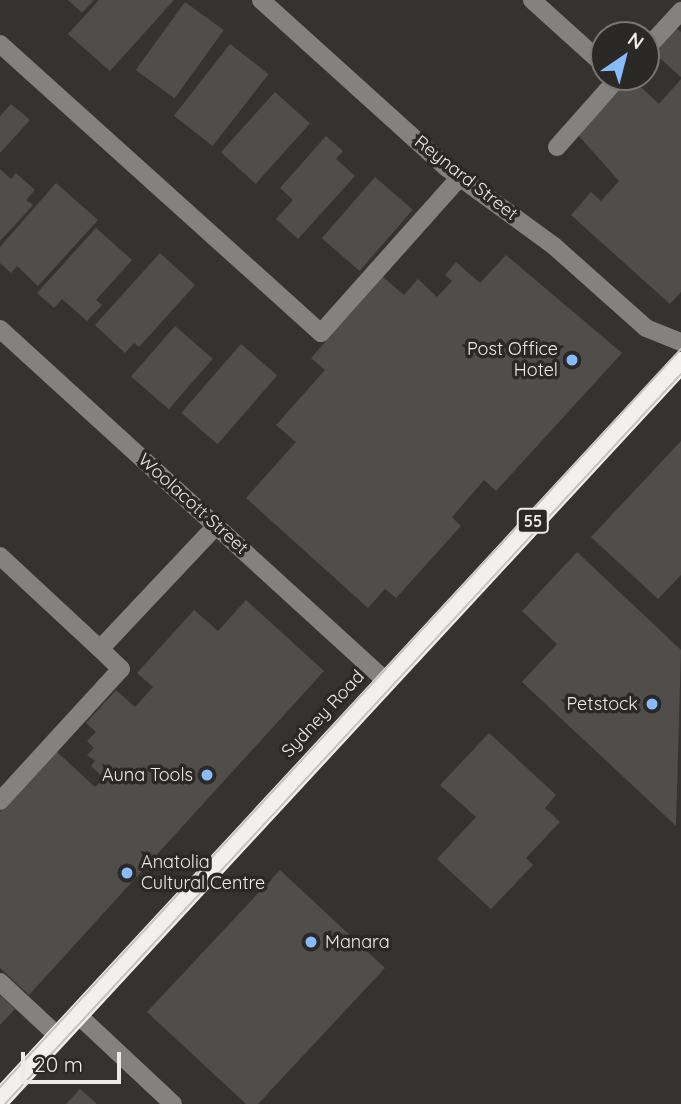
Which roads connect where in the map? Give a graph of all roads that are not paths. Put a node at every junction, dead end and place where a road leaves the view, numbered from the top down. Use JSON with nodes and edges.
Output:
{"nodes":[{"id":1,"x":261,"y":0,"type":"edge"},
{"id":2,"x":532,"y":0,"type":"edge"},
{"id":3,"x":681,"y":11,"type":"edge"},
{"id":4,"x":660,"y":33,"type":"edge"},
{"id":5,"x":0,"y":44,"type":"edge"},
{"id":6,"x":590,"y":52,"type":"edge"},
{"id":7,"x":606,"y":91,"type":"edge"},
{"id":8,"x":557,"y":147,"type":"dead end"},
{"id":9,"x":459,"y":178,"type":"junction"},
{"id":10,"x":0,"y":329,"type":"edge"},
{"id":11,"x":681,"y":342,"type":"edge"},
{"id":12,"x":681,"y":362,"type":"edge"},
{"id":13,"x":217,"y":525,"type":"junction"},
{"id":14,"x":0,"y":556,"type":"edge"},
{"id":15,"x":100,"y":649,"type":"junction"},
{"id":16,"x":385,"y":680,"type":"junction"},
{"id":17,"x":0,"y":801,"type":"edge"},
{"id":18,"x":0,"y":982,"type":"edge"},
{"id":19,"x":78,"y":1015,"type":"junction"},
{"id":20,"x":58,"y":1036,"type":"junction"},
{"id":21,"x":0,"y":1098,"type":"edge"},
{"id":22,"x":173,"y":1104,"type":"edge"}],
"edges":[{"from":1,"to":9,"type":"street","name":"Reynard Street"},
{"from":2,"to":6,"type":"street"},
{"from":3,"to":4,"type":"street"},
{"from":5,"to":9,"type":"street"},
{"from":7,"to":8,"type":"street"},
{"from":9,"to":11,"type":"street","name":"Reynard Street"},
{"from":10,"to":13,"type":"street","name":"Woolacott Street"},
{"from":12,"to":16,"type":"highway","name":"Sydney Road","number":"55"},
{"from":13,"to":15,"type":"street"},
{"from":13,"to":16,"type":"street","name":"Woolacott Street"},
{"from":14,"to":15,"type":"street"},
{"from":15,"to":17,"type":"street"},
{"from":16,"to":19,"type":"highway","name":"Sydney Road","number":"55"},
{"from":18,"to":20,"type":"street"},
{"from":19,"to":20,"type":"highway","name":"Sydney Road","number":"55"},
{"from":19,"to":22,"type":"street"},
{"from":20,"to":21,"type":"highway","name":"Sydney Road","number":"55"}]}
